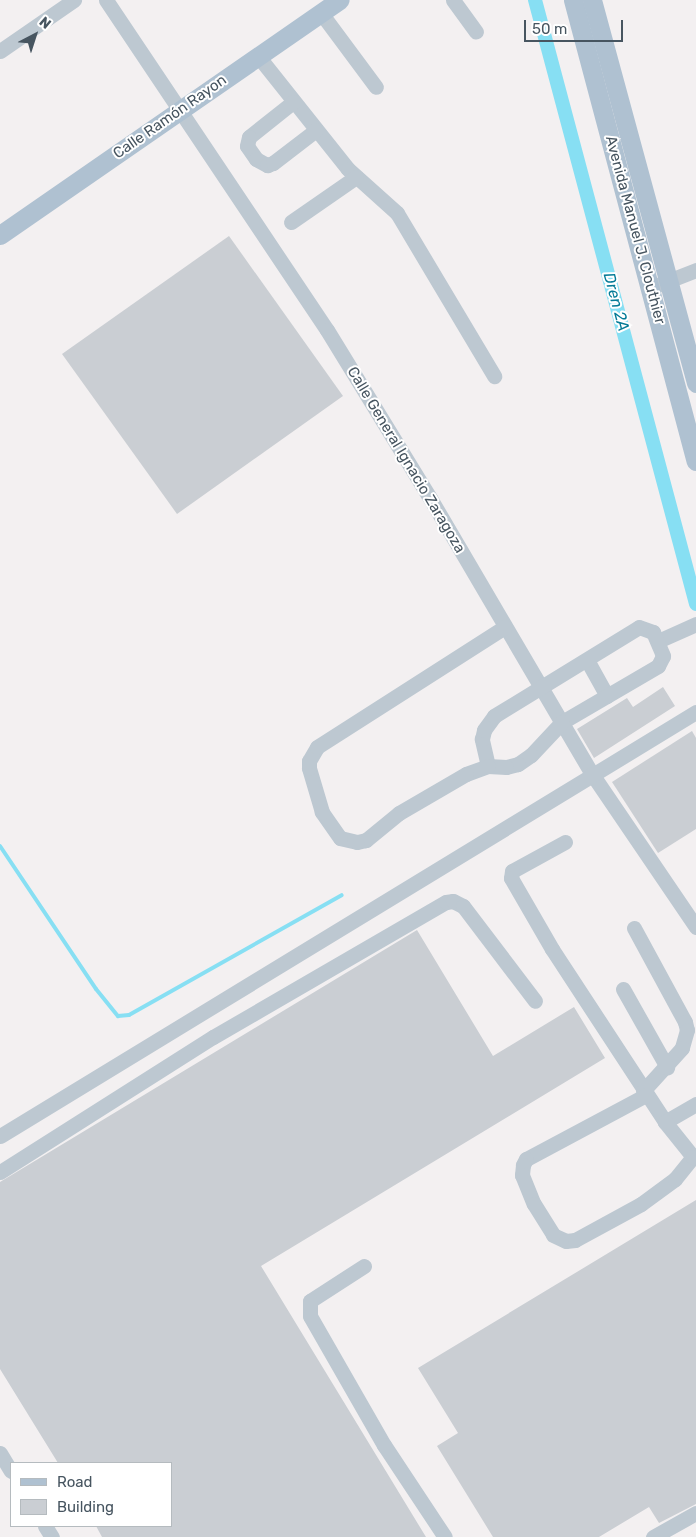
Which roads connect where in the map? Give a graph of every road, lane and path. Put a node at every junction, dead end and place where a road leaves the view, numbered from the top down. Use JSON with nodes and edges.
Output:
{"nodes":[{"id":1,"x":74,"y":0,"type":"edge"},
{"id":2,"x":106,"y":0,"type":"edge"},
{"id":3,"x":340,"y":0,"type":"edge"},
{"id":4,"x":453,"y":0,"type":"edge"},
{"id":5,"x":574,"y":0,"type":"edge"},
{"id":6,"x":592,"y":0,"type":"edge"},
{"id":7,"x":321,"y":13,"type":"junction"},
{"id":8,"x":476,"y":32,"type":"dead end"},
{"id":9,"x":0,"y":51,"type":"edge"},
{"id":10,"x":258,"y":56,"type":"junction"},
{"id":11,"x":376,"y":87,"type":"dead end"},
{"id":12,"x":293,"y":102,"type":"junction"},
{"id":13,"x":180,"y":110,"type":"junction"},
{"id":14,"x":316,"y":130,"type":"junction"},
{"id":15,"x":356,"y":177,"type":"junction"},
{"id":16,"x":291,"y":222,"type":"dead end"},
{"id":17,"x":0,"y":235,"type":"edge"},
{"id":18,"x":696,"y":270,"type":"edge"},
{"id":19,"x":668,"y":282,"type":"junction"},
{"id":20,"x":650,"y":288,"type":"junction"},
{"id":21,"x":494,"y":376,"type":"dead end"},
{"id":22,"x":696,"y":383,"type":"edge"},
{"id":23,"x":696,"y":461,"type":"edge"},
{"id":24,"x":696,"y":624,"type":"edge"},
{"id":25,"x":505,"y":627,"type":"junction"},
{"id":26,"x":658,"y":641,"type":"junction"},
{"id":27,"x":587,"y":660,"type":"junction"},
{"id":28,"x":542,"y":687,"type":"junction"},
{"id":29,"x":607,"y":696,"type":"junction"},
{"id":30,"x":696,"y":712,"type":"edge"},
{"id":31,"x":562,"y":722,"type":"junction"},
{"id":32,"x":488,"y":766,"type":"junction"},
{"id":33,"x":592,"y":774,"type":"junction"},
{"id":34,"x":564,"y":842,"type":"dead end"},
{"id":35,"x":696,"y":927,"type":"edge"},
{"id":36,"x":634,"y":928,"type":"dead end"},
{"id":37,"x":623,"y":989,"type":"dead end"},
{"id":38,"x":535,"y":1001,"type":"dead end"},
{"id":39,"x":667,"y":1067,"type":"junction"},
{"id":40,"x":644,"y":1093,"type":"junction"},
{"id":41,"x":696,"y":1104,"type":"edge"},
{"id":42,"x":664,"y":1122,"type":"junction"},
{"id":43,"x":0,"y":1136,"type":"edge"},
{"id":44,"x":694,"y":1158,"type":"edge"},
{"id":45,"x":0,"y":1172,"type":"edge"},
{"id":46,"x":364,"y":1266,"type":"dead end"},
{"id":47,"x":0,"y":1453,"type":"edge"},
{"id":48,"x":10,"y":1469,"type":"edge"},
{"id":49,"x":696,"y":1513,"type":"edge"},
{"id":50,"x":445,"y":1537,"type":"edge"},
{"id":51,"x":654,"y":1537,"type":"edge"}],
"edges":[{"from":1,"to":9,"type":"street"},
{"from":2,"to":13,"type":"street","name":"Calle General Ignacio Zaragoza"},
{"from":3,"to":7,"type":"main road","name":"Calle Ramón Rayon"},
{"from":4,"to":8,"type":"street"},
{"from":5,"to":20,"type":"main road","name":"Avenida Manuel J. Clouthier"},
{"from":6,"to":19,"type":"main road","name":"Avenida Manuel J. Clouthier"},
{"from":7,"to":10,"type":"main road","name":"Calle Ramón Rayon"},
{"from":7,"to":11,"type":"street"},
{"from":10,"to":12,"type":"street"},
{"from":10,"to":13,"type":"main road","name":"Calle Ramón Rayon"},
{"from":12,"to":14,"type":"street"},
{"from":12,"to":14,"type":"street"},
{"from":13,"to":17,"type":"main road","name":"Calle Ramón Rayon"},
{"from":13,"to":25,"type":"street","name":"Calle General Ignacio Zaragoza"},
{"from":14,"to":15,"type":"street"},
{"from":15,"to":16,"type":"street"},
{"from":15,"to":21,"type":"street"},
{"from":18,"to":19,"type":"street"},
{"from":19,"to":20,"type":"street"},
{"from":19,"to":22,"type":"main road","name":"Avenida Manuel J. Clouthier"},
{"from":20,"to":23,"type":"main road","name":"Avenida Manuel J. Clouthier"},
{"from":24,"to":26,"type":"street"},
{"from":25,"to":28,"type":"street","name":"Calle General Ignacio Zaragoza"},
{"from":25,"to":32,"type":"street"},
{"from":26,"to":27,"type":"street"},
{"from":26,"to":29,"type":"street"},
{"from":27,"to":28,"type":"street"},
{"from":27,"to":29,"type":"street"},
{"from":28,"to":31,"type":"street","name":"Calle General Ignacio Zaragoza"},
{"from":28,"to":32,"type":"street"},
{"from":29,"to":31,"type":"street"},
{"from":30,"to":33,"type":"street"},
{"from":31,"to":32,"type":"street"},
{"from":31,"to":33,"type":"street","name":"Calle General Ignacio Zaragoza"},
{"from":33,"to":35,"type":"street","name":"Calle General Ignacio Zaragoza"},
{"from":33,"to":43,"type":"street"},
{"from":34,"to":40,"type":"street"},
{"from":36,"to":39,"type":"street"},
{"from":37,"to":39,"type":"street"},
{"from":38,"to":45,"type":"street"},
{"from":39,"to":40,"type":"street"},
{"from":40,"to":42,"type":"street"},
{"from":40,"to":44,"type":"street"},
{"from":41,"to":42,"type":"street"},
{"from":42,"to":44,"type":"street"},
{"from":46,"to":50,"type":"street"},
{"from":47,"to":48,"type":"street"},
{"from":49,"to":51,"type":"street"}]}
